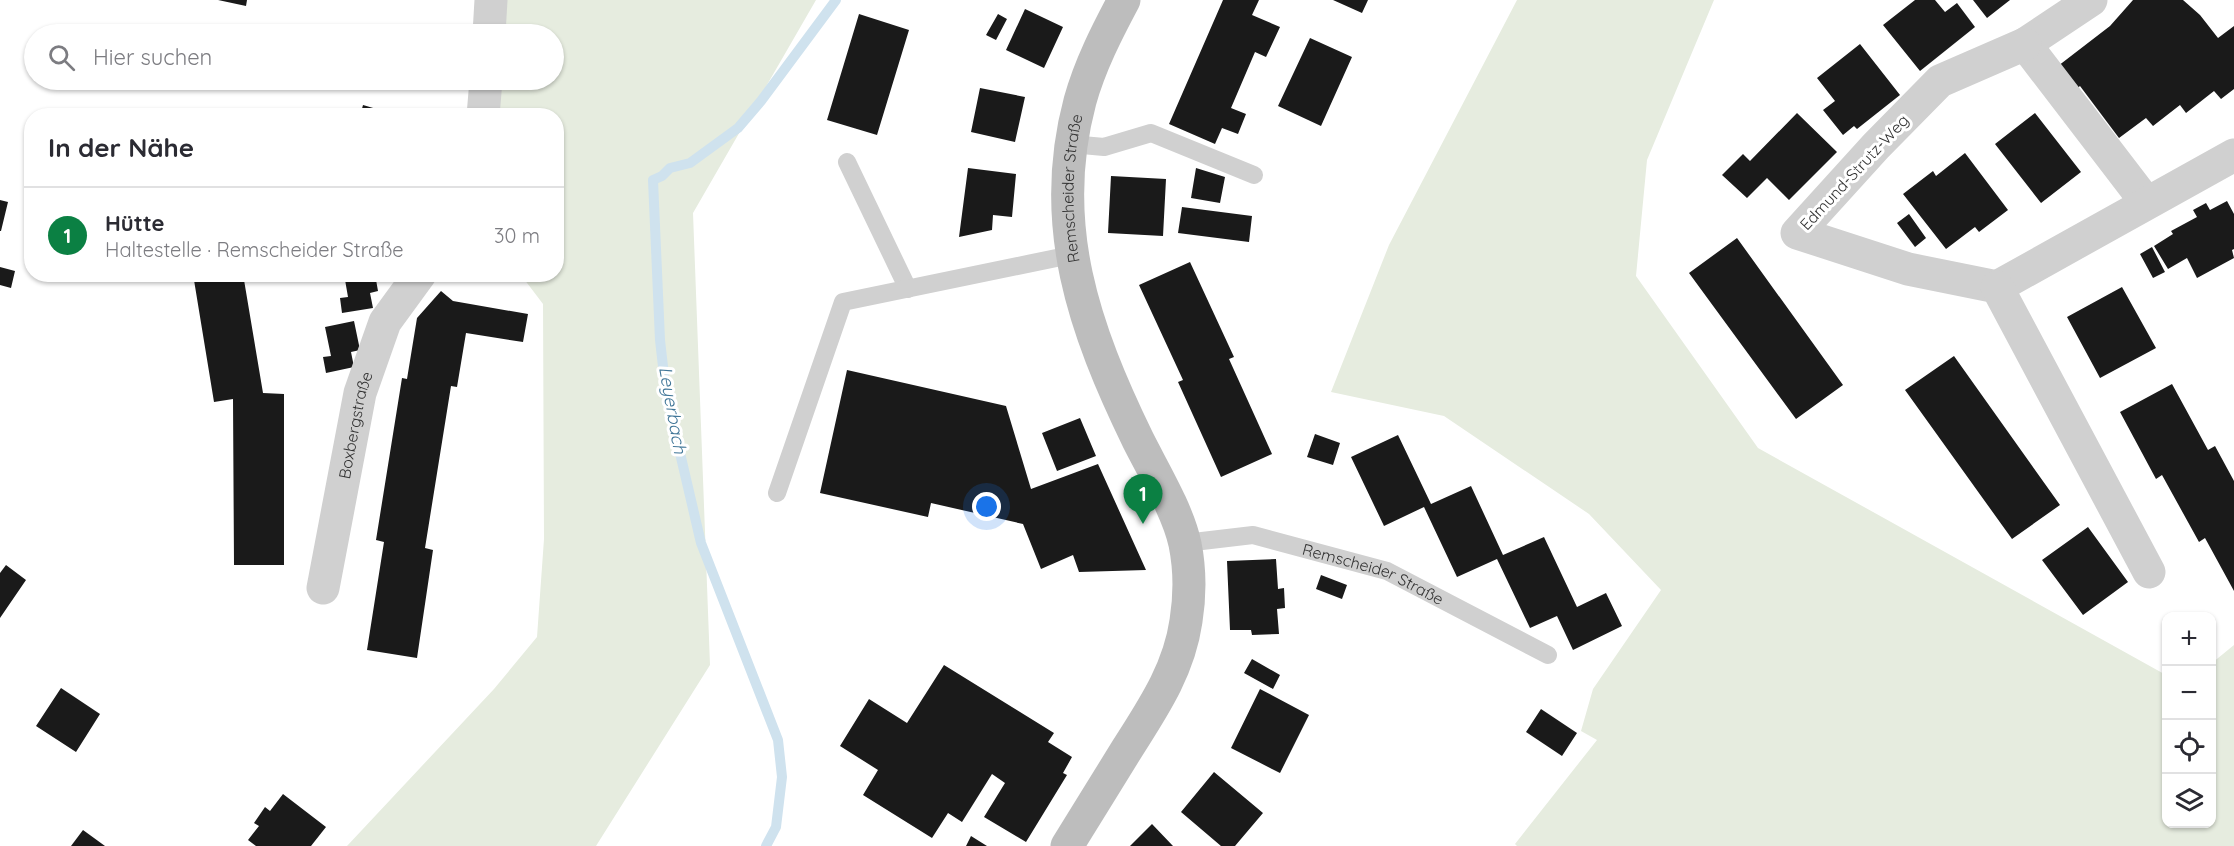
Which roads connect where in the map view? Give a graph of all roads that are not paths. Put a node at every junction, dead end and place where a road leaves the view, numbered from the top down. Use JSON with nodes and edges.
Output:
{"nodes":[{"id":1,"x":491,"y":0,"type":"edge"},
{"id":2,"x":1124,"y":0,"type":"edge"},
{"id":3,"x":2091,"y":0,"type":"edge"},
{"id":4,"x":490,"y":24,"type":"edge"},
{"id":5,"x":2025,"y":44,"type":"junction"},
{"id":6,"x":485,"y":90,"type":"edge"},
{"id":7,"x":484,"y":108,"type":"edge"},
{"id":8,"x":1071,"y":144,"type":"junction"},
{"id":9,"x":2234,"y":155,"type":"edge"},
{"id":10,"x":847,"y":162,"type":"dead end"},
{"id":11,"x":1254,"y":175,"type":"dead end"},
{"id":12,"x":2146,"y":202,"type":"junction"},
{"id":13,"x":1071,"y":255,"type":"junction"},
{"id":14,"x":414,"y":282,"type":"edge"},
{"id":15,"x":1997,"y":286,"type":"junction"},
{"id":16,"x":908,"y":289,"type":"junction"},
{"id":17,"x":777,"y":493,"type":"dead end"},
{"id":18,"x":1185,"y":543,"type":"junction"},
{"id":19,"x":2149,"y":572,"type":"dead end"},
{"id":20,"x":323,"y":588,"type":"dead end"},
{"id":21,"x":1548,"y":655,"type":"dead end"},
{"id":22,"x":1067,"y":846,"type":"edge"}],
"edges":[{"from":1,"to":4,"type":"street"},
{"from":2,"to":8,"type":"main road","name":"Remscheider Straße"},
{"from":3,"to":5,"type":"street","name":"Edmund-Strutz-Weg"},
{"from":5,"to":12,"type":"street"},
{"from":5,"to":15,"type":"street","name":"Edmund-Strutz-Weg"},
{"from":6,"to":7,"type":"street"},
{"from":8,"to":11,"type":"lane"},
{"from":8,"to":13,"type":"main road","name":"Remscheider Straße"},
{"from":9,"to":12,"type":"street"},
{"from":10,"to":16,"type":"lane"},
{"from":12,"to":15,"type":"street"},
{"from":13,"to":16,"type":"lane"},
{"from":13,"to":18,"type":"main road","name":"Remscheider Straße"},
{"from":14,"to":20,"type":"street","name":"Boxbergstraße"},
{"from":15,"to":19,"type":"street"},
{"from":16,"to":17,"type":"lane"},
{"from":18,"to":21,"type":"lane","name":"Remscheider Straße"},
{"from":18,"to":22,"type":"main road","name":"Remscheider Straße"}]}
